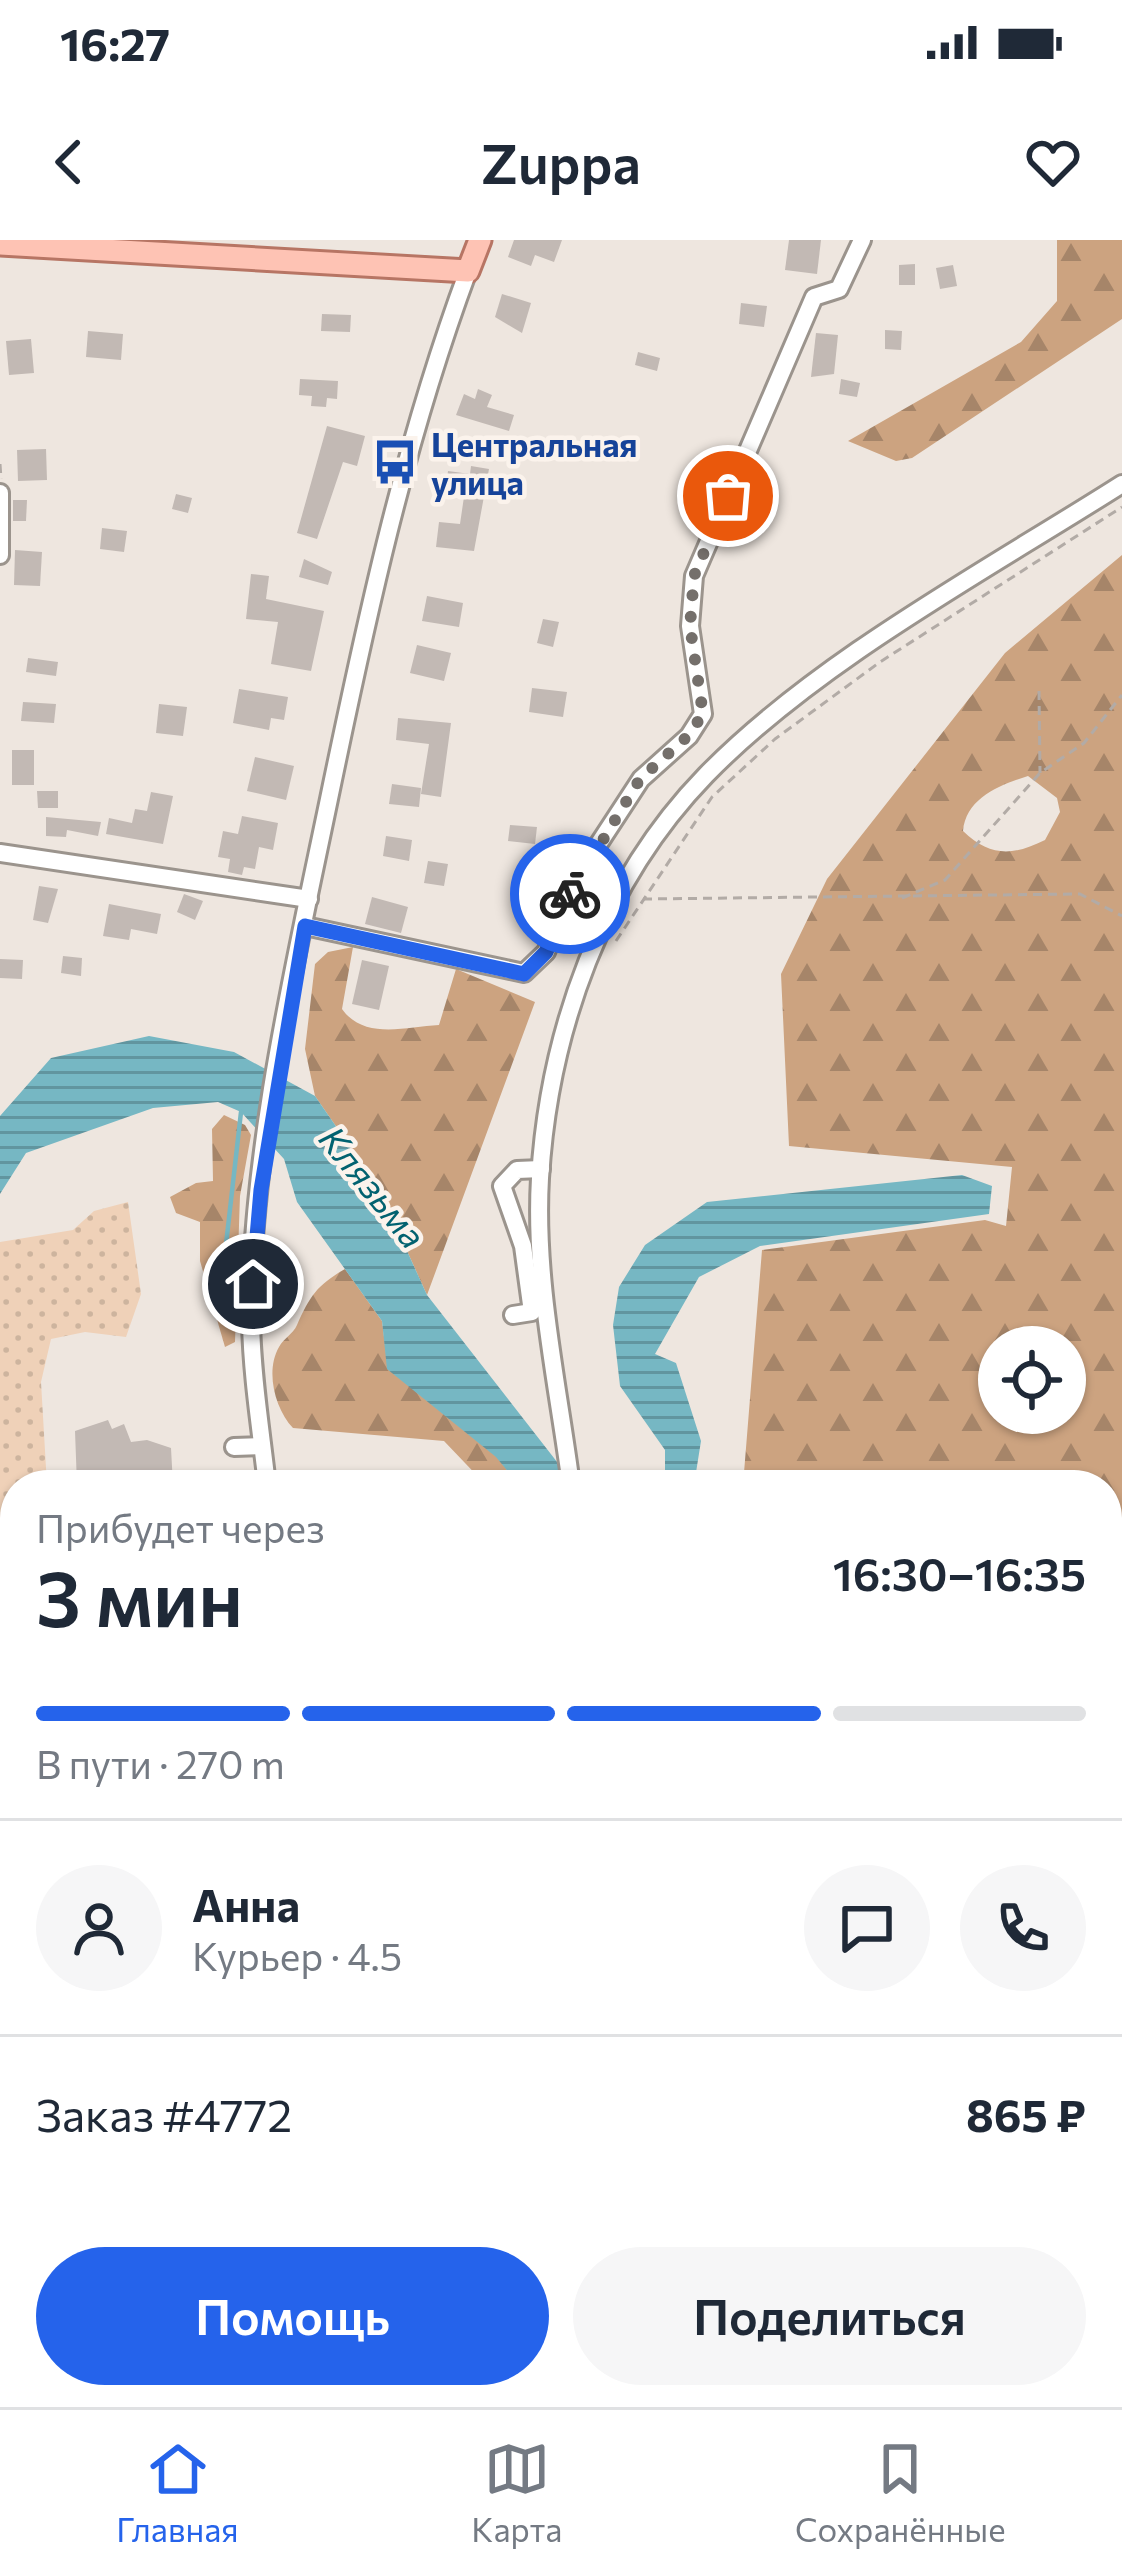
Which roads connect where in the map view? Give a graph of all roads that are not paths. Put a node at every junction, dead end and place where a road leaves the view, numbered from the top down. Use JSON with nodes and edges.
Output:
{"nodes":[{"id":1,"x":480,"y":240,"type":"edge"},
{"id":2,"x":862,"y":240,"type":"edge"},
{"id":3,"x":0,"y":244,"type":"edge"},
{"id":4,"x":468,"y":271,"type":"junction"},
{"id":5,"x":1122,"y":484,"type":"edge"},
{"id":6,"x":0,"y":493,"type":"edge"},
{"id":7,"x":0,"y":555,"type":"edge"},
{"id":8,"x":0,"y":853,"type":"edge"},
{"id":9,"x":309,"y":899,"type":"junction"},
{"id":10,"x":305,"y":926,"type":"junction"},
{"id":11,"x":541,"y":1169,"type":"junction"},
{"id":12,"x":513,"y":1315,"type":"dead end"},
{"id":13,"x":262,"y":1446,"type":"junction"},
{"id":14,"x":234,"y":1447,"type":"dead end"},
{"id":15,"x":265,"y":1470,"type":"edge"},
{"id":16,"x":570,"y":1470,"type":"edge"}],
"edges":[{"from":1,"to":4,"type":"main road"},
{"from":2,"to":10,"type":"street"},
{"from":3,"to":4,"type":"main road"},
{"from":4,"to":9,"type":"street"},
{"from":5,"to":11,"type":"street"},
{"from":6,"to":7,"type":"street"},
{"from":8,"to":9,"type":"street"},
{"from":9,"to":10,"type":"street"},
{"from":10,"to":13,"type":"street"},
{"from":11,"to":12,"type":"street"},
{"from":11,"to":16,"type":"street"},
{"from":13,"to":14,"type":"street"},
{"from":13,"to":15,"type":"street"}]}
